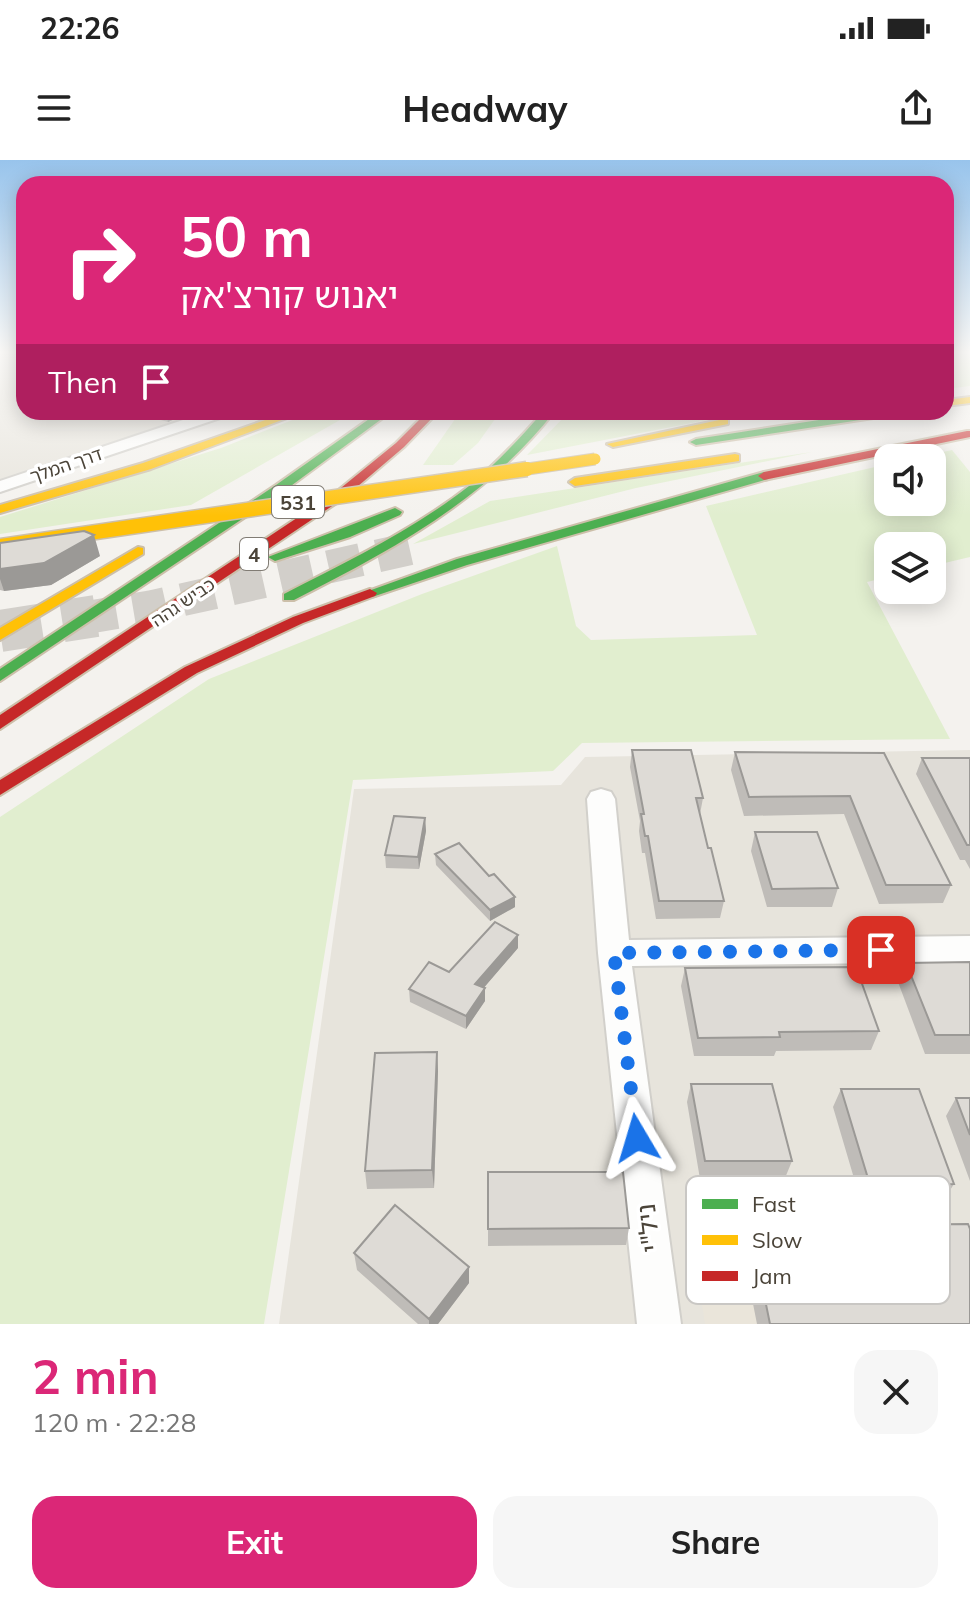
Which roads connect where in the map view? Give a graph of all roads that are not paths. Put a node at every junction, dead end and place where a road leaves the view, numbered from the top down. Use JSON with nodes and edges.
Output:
{"nodes":[{"id":1,"x":199,"y":420,"type":"edge"},
{"id":2,"x":238,"y":420,"type":"edge"},
{"id":3,"x":276,"y":420,"type":"edge"},
{"id":4,"x":376,"y":420,"type":"edge"},
{"id":5,"x":425,"y":420,"type":"edge"},
{"id":6,"x":541,"y":420,"type":"edge"},
{"id":7,"x":737,"y":420,"type":"edge"},
{"id":8,"x":842,"y":420,"type":"edge"},
{"id":9,"x":969,"y":430,"type":"edge"},
{"id":10,"x":362,"y":431,"type":"junction"},
{"id":11,"x":844,"y":441,"type":"dead end"},
{"id":12,"x":749,"y":455,"type":"dead end"},
{"id":13,"x":469,"y":459,"type":"dead end"},
{"id":14,"x":266,"y":475,"type":"dead end"},
{"id":15,"x":567,"y":483,"type":"dead end"},
{"id":16,"x":0,"y":487,"type":"edge"},
{"id":17,"x":238,"y":491,"type":"dead end"},
{"id":18,"x":498,"y":494,"type":"dead end"},
{"id":19,"x":0,"y":502,"type":"edge"},
{"id":20,"x":587,"y":507,"type":"dead end"},
{"id":21,"x":0,"y":509,"type":"edge"},
{"id":22,"x":255,"y":509,"type":"junction"},
{"id":23,"x":0,"y":546,"type":"edge"},
{"id":24,"x":275,"y":557,"type":"dead end"},
{"id":25,"x":93,"y":558,"type":"edge"},
{"id":26,"x":277,"y":603,"type":"dead end"},
{"id":27,"x":0,"y":635,"type":"edge"},
{"id":28,"x":0,"y":676,"type":"edge"},
{"id":29,"x":0,"y":723,"type":"edge"},
{"id":30,"x":0,"y":789,"type":"edge"},
{"id":31,"x":601,"y":799,"type":"dead end"},
{"id":32,"x":970,"y":949,"type":"edge"},
{"id":33,"x":614,"y":953,"type":"junction"},
{"id":34,"x":659,"y":1324,"type":"edge"}],
"edges":[{"from":1,"to":16,"type":"street","name":"דרך המלך"},
{"from":2,"to":19,"type":"highway"},
{"from":3,"to":21,"type":"highway"},
{"from":4,"to":10,"type":"highway","name":"כביש גהה","number":"4"},
{"from":5,"to":29,"type":"highway","name":"כביש גהה","number":"4"},
{"from":6,"to":26,"type":"highway"},
{"from":7,"to":22,"type":"highway","bridge":true},
{"from":8,"to":22,"type":"highway","number":"531","bridge":true},
{"from":9,"to":11,"type":"highway"},
{"from":9,"to":20,"type":"highway"},
{"from":9,"to":30,"type":"highway"},
{"from":10,"to":14,"type":"highway"},
{"from":10,"to":28,"type":"highway","name":"כביש גהה","number":"4"},
{"from":12,"to":15,"type":"highway"},
{"from":13,"to":24,"type":"highway"},
{"from":17,"to":27,"type":"highway"},
{"from":18,"to":25,"type":"highway","number":"531"},
{"from":22,"to":23,"type":"highway","number":"531","bridge":true},
{"from":31,"to":33,"type":"street","name":"ניל\"י"},
{"from":32,"to":33,"type":"street"},
{"from":33,"to":34,"type":"street","name":"ניל\"י"}]}
